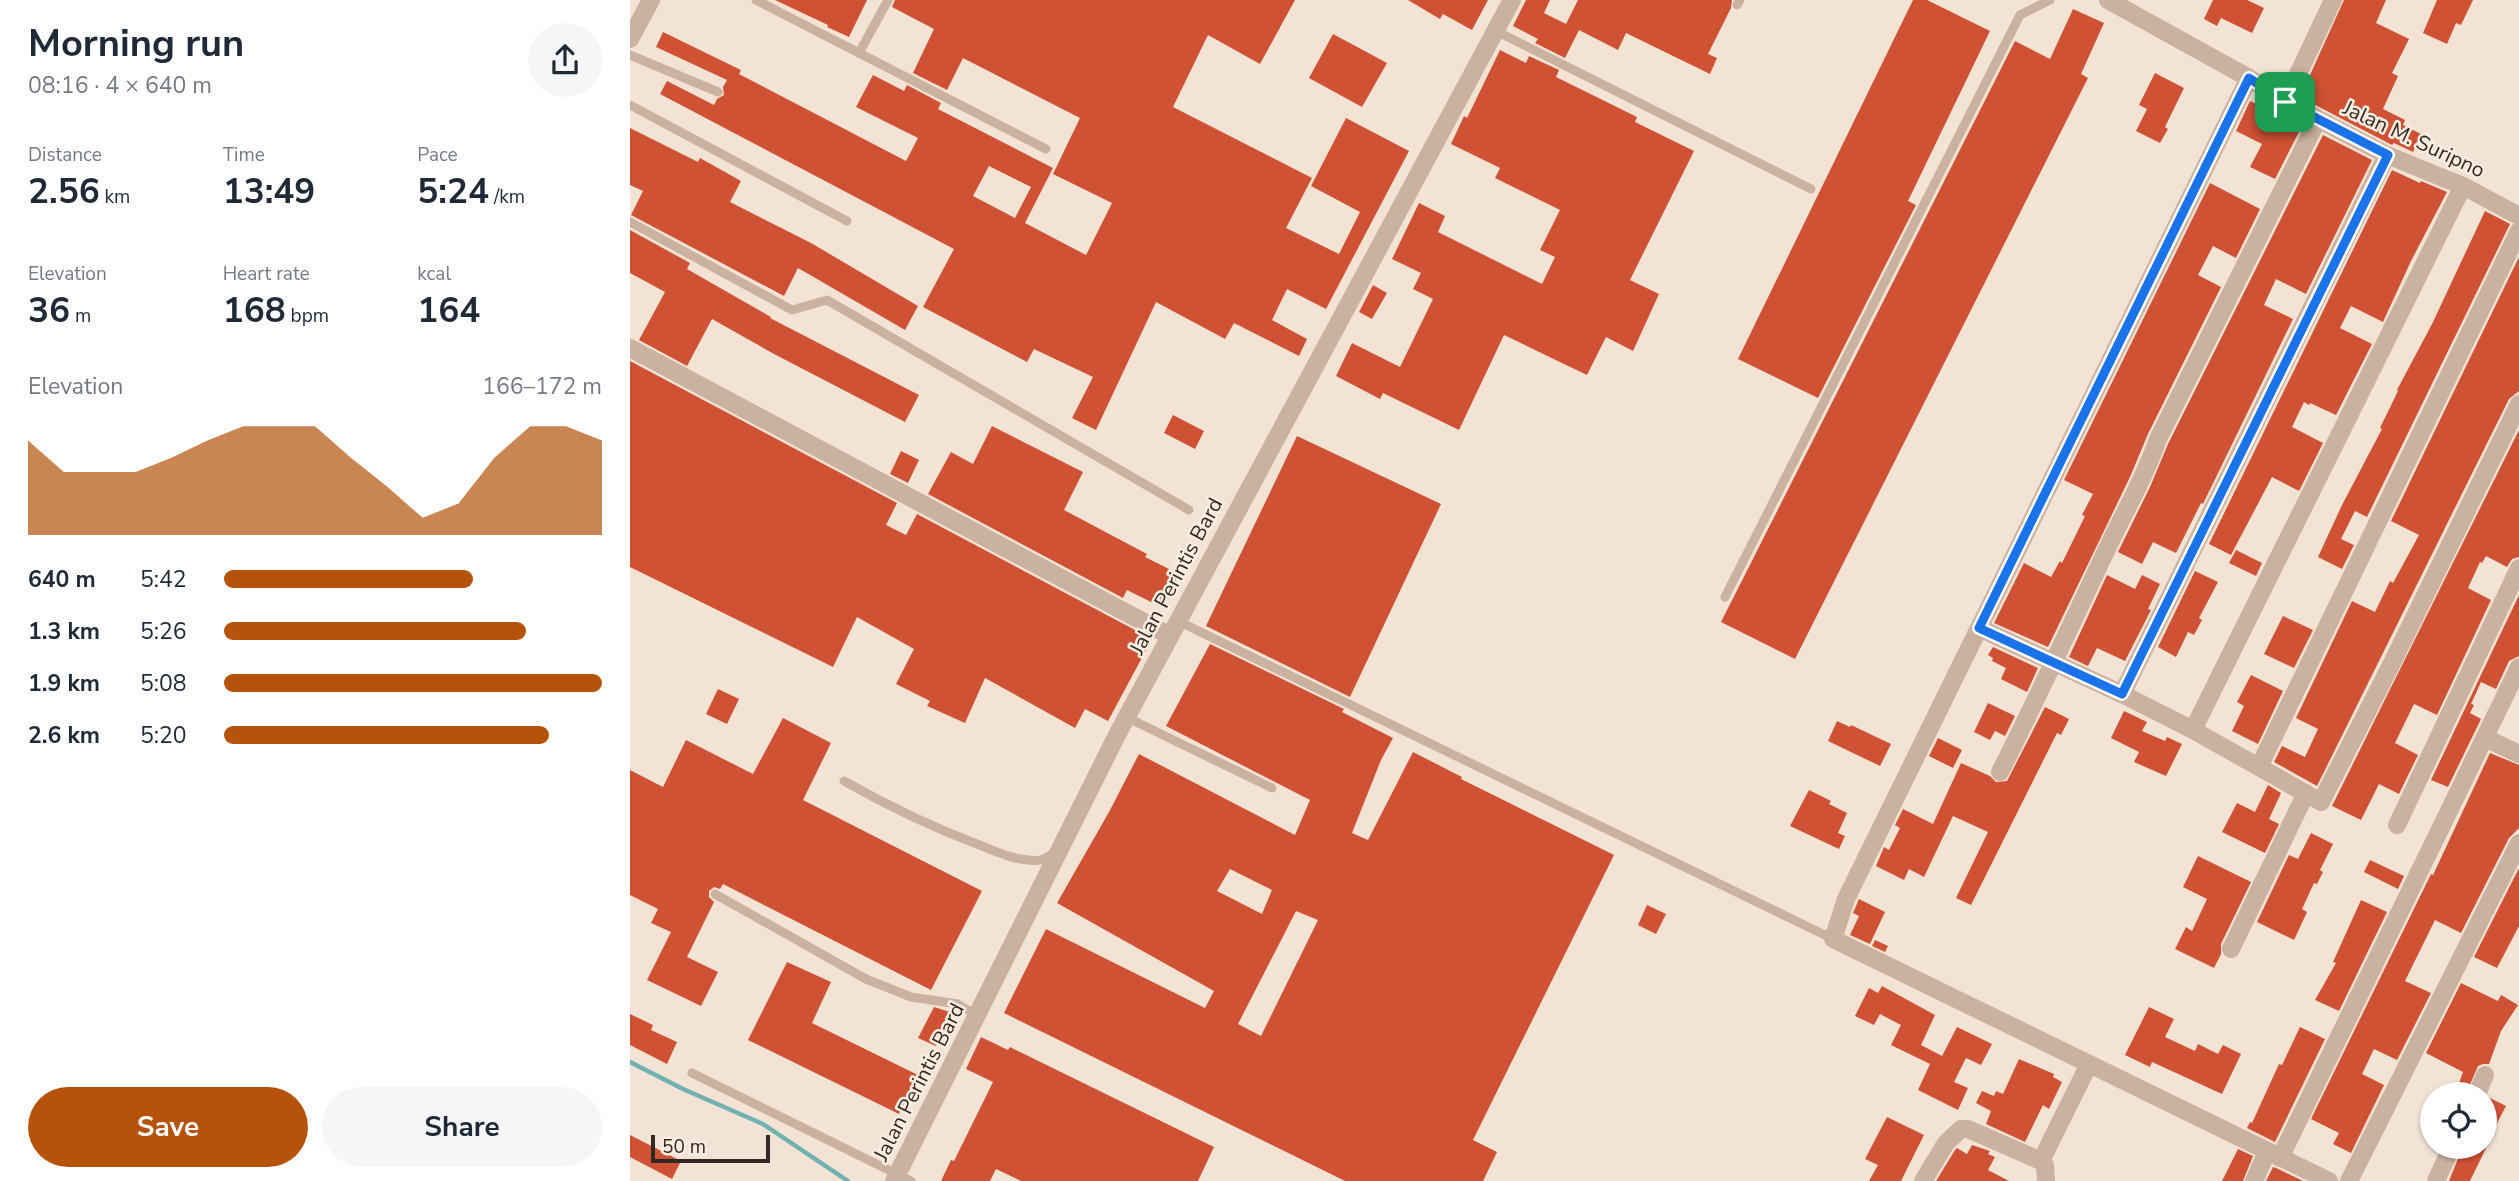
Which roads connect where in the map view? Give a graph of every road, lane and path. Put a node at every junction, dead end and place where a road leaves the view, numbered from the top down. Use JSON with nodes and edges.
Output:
{"nodes":[{"id":1,"x":651,"y":0,"type":"edge"},
{"id":2,"x":756,"y":0,"type":"edge"},
{"id":3,"x":888,"y":0,"type":"edge"},
{"id":4,"x":1512,"y":0,"type":"edge"},
{"id":5,"x":2050,"y":0,"type":"edge"},
{"id":6,"x":2108,"y":0,"type":"edge"},
{"id":7,"x":2333,"y":0,"type":"edge"},
{"id":8,"x":1496,"y":31,"type":"junction"},
{"id":9,"x":630,"y":39,"type":"edge"},
{"id":10,"x":859,"y":53,"type":"junction"},
{"id":11,"x":630,"y":55,"type":"edge"},
{"id":12,"x":2249,"y":78,"type":"junction"},
{"id":13,"x":718,"y":92,"type":"dead end"},
{"id":14,"x":2285,"y":102,"type":"junction"},
{"id":15,"x":630,"y":105,"type":"edge"},
{"id":16,"x":2318,"y":119,"type":"junction"},
{"id":17,"x":1046,"y":149,"type":"dead end"},
{"id":18,"x":2388,"y":155,"type":"junction"},
{"id":19,"x":2463,"y":186,"type":"junction"},
{"id":20,"x":1811,"y":189,"type":"dead end"},
{"id":21,"x":2519,"y":216,"type":"edge"},
{"id":22,"x":847,"y":221,"type":"dead end"},
{"id":23,"x":630,"y":222,"type":"edge"},
{"id":24,"x":2519,"y":231,"type":"edge"},
{"id":25,"x":630,"y":348,"type":"edge"},
{"id":26,"x":2519,"y":404,"type":"edge"},
{"id":27,"x":1189,"y":510,"type":"dead end"},
{"id":28,"x":2519,"y":568,"type":"edge"},
{"id":29,"x":1725,"y":597,"type":"dead end"},
{"id":30,"x":1979,"y":628,"type":"junction"},
{"id":31,"x":1174,"y":629,"type":"junction"},
{"id":32,"x":2055,"y":662,"type":"junction"},
{"id":33,"x":2519,"y":667,"type":"edge"},
{"id":34,"x":2122,"y":694,"type":"junction"},
{"id":35,"x":1126,"y":717,"type":"junction"},
{"id":36,"x":2193,"y":730,"type":"junction"},
{"id":37,"x":2485,"y":738,"type":"junction"},
{"id":38,"x":2519,"y":754,"type":"edge"},
{"id":39,"x":2259,"y":767,"type":"junction"},
{"id":40,"x":2000,"y":772,"type":"dead end"},
{"id":41,"x":844,"y":781,"type":"dead end"},
{"id":42,"x":1272,"y":788,"type":"dead end"},
{"id":43,"x":2306,"y":793,"type":"junction"},
{"id":44,"x":2397,"y":825,"type":"dead end"},
{"id":45,"x":2519,"y":843,"type":"edge"},
{"id":46,"x":1058,"y":850,"type":"junction"},
{"id":47,"x":715,"y":894,"type":"dead end"},
{"id":48,"x":1833,"y":939,"type":"junction"},
{"id":49,"x":2231,"y":949,"type":"dead end"},
{"id":50,"x":978,"y":1016,"type":"junction"},
{"id":51,"x":2088,"y":1064,"type":"junction"},
{"id":52,"x":692,"y":1073,"type":"dead end"},
{"id":53,"x":2485,"y":1075,"type":"dead end"},
{"id":54,"x":2482,"y":1082,"type":"edge"},
{"id":55,"x":2274,"y":1155,"type":"junction"},
{"id":56,"x":2446,"y":1159,"type":"edge"},
{"id":57,"x":2041,"y":1161,"type":"junction"},
{"id":58,"x":901,"y":1179,"type":"edge"},
{"id":59,"x":1923,"y":1181,"type":"edge"},
{"id":60,"x":2046,"y":1181,"type":"edge"},
{"id":61,"x":2254,"y":1181,"type":"edge"},
{"id":62,"x":2329,"y":1181,"type":"edge"},
{"id":63,"x":2349,"y":1181,"type":"edge"},
{"id":64,"x":2437,"y":1181,"type":"edge"}],
"edges":[{"from":1,"to":9,"type":"street"},
{"from":2,"to":10,"type":"lane"},
{"from":3,"to":10,"type":"lane"},
{"from":4,"to":8,"type":"street","name":"Jalan Perintis Bard"},
{"from":5,"to":29,"type":"lane"},
{"from":6,"to":12,"type":"street","name":"Jalan M. Suripno"},
{"from":7,"to":14,"type":"street"},
{"from":8,"to":20,"type":"lane"},
{"from":8,"to":31,"type":"street","name":"Jalan Perintis Bard"},
{"from":10,"to":17,"type":"lane"},
{"from":11,"to":13,"type":"lane"},
{"from":12,"to":14,"type":"street","name":"Jalan M. Suripno"},
{"from":12,"to":30,"type":"street"},
{"from":14,"to":16,"type":"street","name":"Jalan M. Suripno"},
{"from":15,"to":22,"type":"lane"},
{"from":16,"to":18,"type":"street","name":"Jalan M. Suripno"},
{"from":16,"to":32,"type":"street"},
{"from":18,"to":19,"type":"street","name":"Jalan M. Suripno"},
{"from":18,"to":34,"type":"street"},
{"from":19,"to":21,"type":"street","name":"Jalan M. Suripno"},
{"from":19,"to":36,"type":"street"},
{"from":23,"to":27,"type":"lane"},
{"from":24,"to":39,"type":"street"},
{"from":25,"to":31,"type":"street"},
{"from":26,"to":43,"type":"street"},
{"from":28,"to":44,"type":"street"},
{"from":30,"to":32,"type":"street"},
{"from":30,"to":48,"type":"street"},
{"from":31,"to":35,"type":"street","name":"Jalan Perintis Bard"},
{"from":31,"to":48,"type":"lane"},
{"from":32,"to":34,"type":"street"},
{"from":32,"to":40,"type":"street"},
{"from":33,"to":37,"type":"street"},
{"from":34,"to":36,"type":"street"},
{"from":35,"to":42,"type":"lane"},
{"from":35,"to":46,"type":"street","name":"Jalan Perintis Bard"},
{"from":36,"to":39,"type":"street"},
{"from":37,"to":38,"type":"street"},
{"from":37,"to":55,"type":"street"},
{"from":39,"to":43,"type":"street"},
{"from":41,"to":46,"type":"lane"},
{"from":43,"to":49,"type":"street"},
{"from":45,"to":63,"type":"street"},
{"from":46,"to":50,"type":"street","name":"Jalan Perintis Bard"},
{"from":47,"to":50,"type":"lane"},
{"from":48,"to":51,"type":"street"},
{"from":50,"to":58,"type":"street","name":"Jalan Perintis Bard"},
{"from":51,"to":55,"type":"street"},
{"from":51,"to":57,"type":"street"},
{"from":52,"to":58,"type":"lane"},
{"from":53,"to":54,"type":"street"},
{"from":55,"to":61,"type":"street"},
{"from":55,"to":62,"type":"street"},
{"from":56,"to":64,"type":"street"},
{"from":57,"to":59,"type":"street"},
{"from":57,"to":60,"type":"street"}]}
